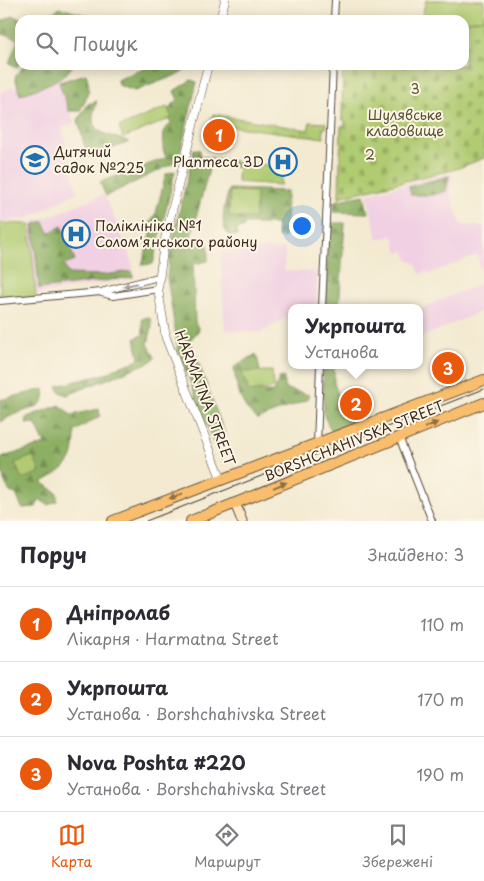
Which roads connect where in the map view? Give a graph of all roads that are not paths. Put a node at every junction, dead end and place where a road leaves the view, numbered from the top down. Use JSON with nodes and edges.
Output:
{"nodes":[{"id":1,"x":225,"y":0,"type":"edge"},
{"id":2,"x":335,"y":0,"type":"edge"},
{"id":3,"x":221,"y":15,"type":"edge"},
{"id":4,"x":334,"y":15,"type":"edge"},
{"id":5,"x":207,"y":70,"type":"edge"},
{"id":6,"x":332,"y":70,"type":"edge"},
{"id":7,"x":158,"y":277,"type":"junction"},
{"id":8,"x":158,"y":289,"type":"junction"},
{"id":9,"x":101,"y":292,"type":"junction"},
{"id":10,"x":0,"y":301,"type":"edge"},
{"id":11,"x":322,"y":304,"type":"edge"},
{"id":12,"x":320,"y":369,"type":"edge"},
{"id":13,"x":484,"y":380,"type":"edge"},
{"id":14,"x":484,"y":403,"type":"edge"},
{"id":15,"x":399,"y":438,"type":"junction"},
{"id":16,"x":317,"y":444,"type":"junction"},
{"id":17,"x":221,"y":478,"type":"junction"},
{"id":18,"x":235,"y":503,"type":"junction"},
{"id":19,"x":113,"y":521,"type":"edge"},
{"id":20,"x":191,"y":521,"type":"edge"},
{"id":21,"x":242,"y":521,"type":"edge"},
{"id":22,"x":432,"y":521,"type":"edge"}],
"edges":[{"from":1,"to":3,"type":"street"},
{"from":2,"to":4,"type":"street"},
{"from":5,"to":7,"type":"street","name":"HARMATNA STREET"},
{"from":6,"to":11,"type":"street"},
{"from":7,"to":8,"type":"street","name":"HARMATNA STREET"},
{"from":7,"to":9,"type":"street","one_way":true},
{"from":8,"to":9,"type":"street"},
{"from":8,"to":17,"type":"street","name":"HARMATNA STREET"},
{"from":9,"to":10,"type":"street"},
{"from":12,"to":16,"type":"street"},
{"from":13,"to":16,"type":"main road","name":"BORSHCHAHIVSKA STREET"},
{"from":15,"to":14,"type":"main road","name":"BORSHCHAHIVSKA STREET","one_way":true},
{"from":18,"to":15,"type":"main road","name":"BORSHCHAHIVSKA STREET","one_way":true},
{"from":15,"to":22,"type":"street"},
{"from":16,"to":17,"type":"main road","name":"BORSHCHAHIVSKA STREET"},
{"from":17,"to":19,"type":"main road","name":"BORSHCHAHIVSKA STREET","one_way":true},
{"from":18,"to":20,"type":"main road","name":"BORSHCHAHIVSKA STREET"},
{"from":18,"to":21,"type":"main road"}]}
